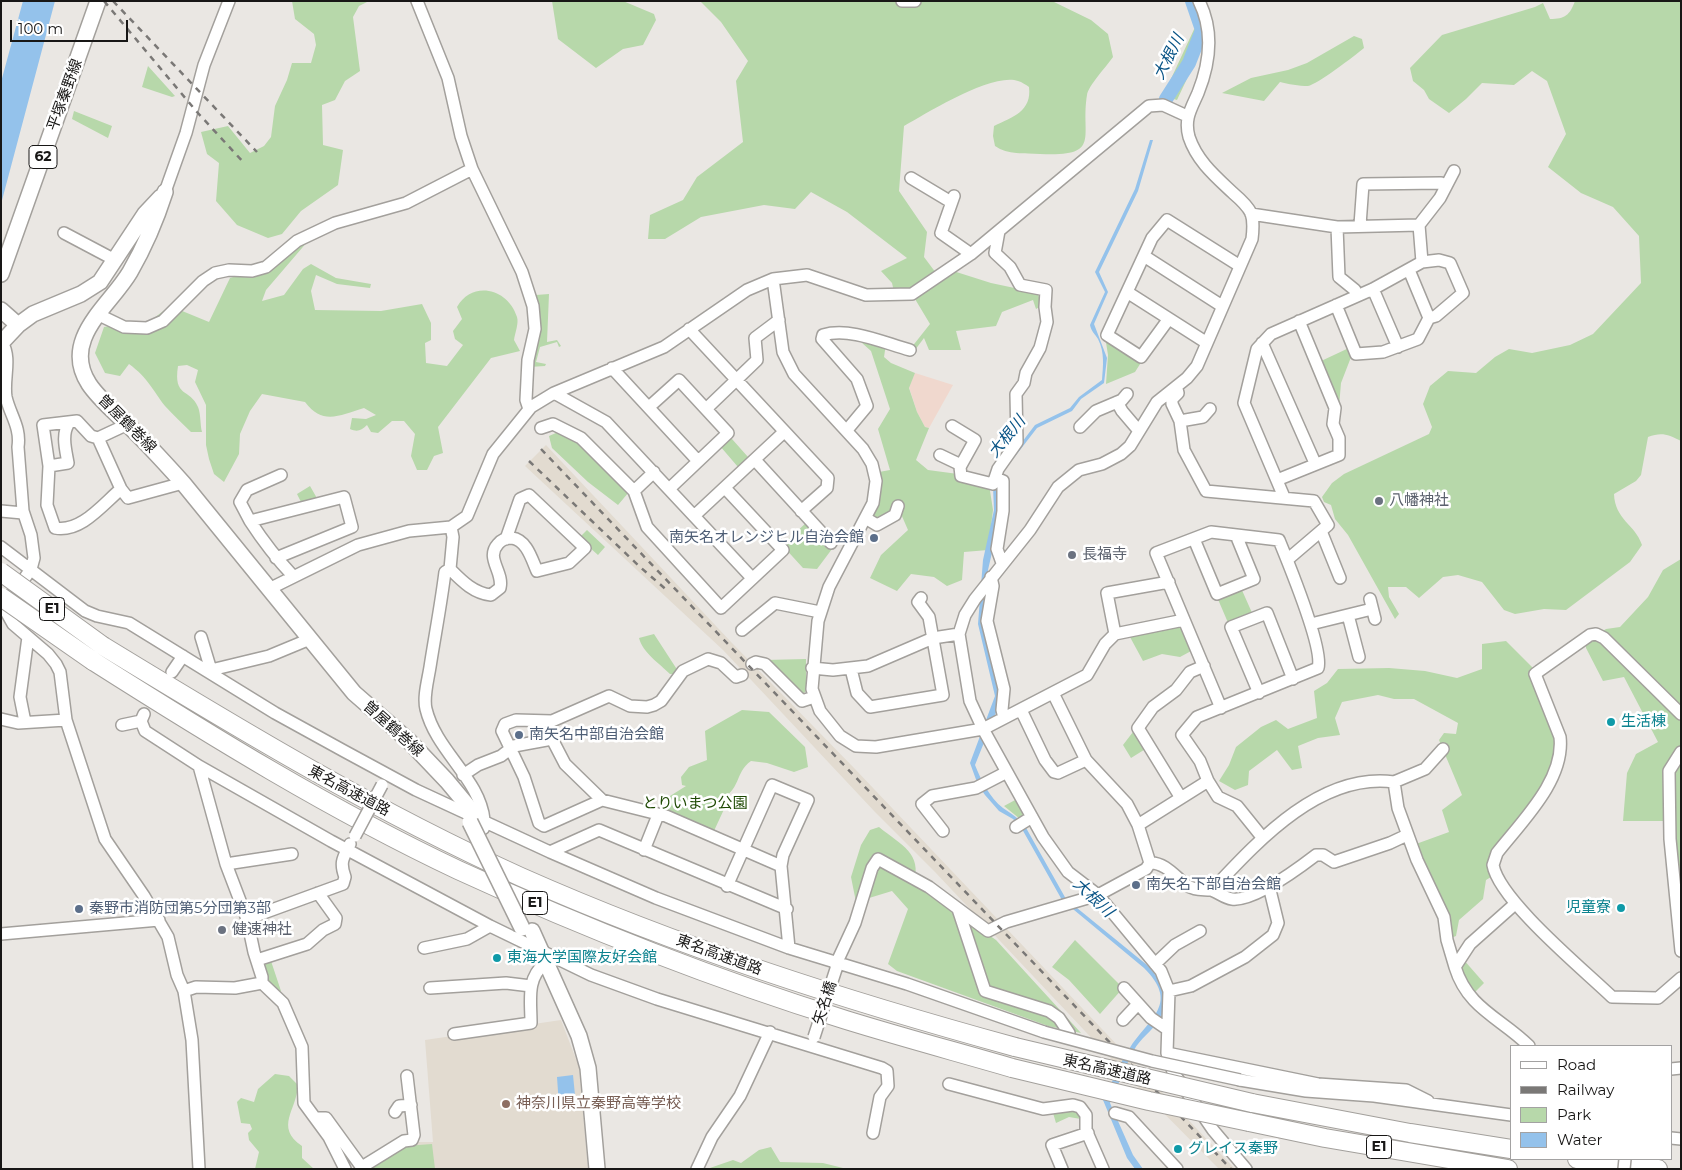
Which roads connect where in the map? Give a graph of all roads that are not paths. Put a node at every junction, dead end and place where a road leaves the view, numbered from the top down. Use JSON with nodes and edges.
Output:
{"nodes":[{"id":1,"x":98,"y":1,"type":"edge"},
{"id":2,"x":229,"y":1,"type":"edge"},
{"id":3,"x":417,"y":1,"type":"edge"},
{"id":4,"x":902,"y":1,"type":"edge"},
{"id":5,"x":915,"y":1,"type":"edge"},
{"id":6,"x":1199,"y":1,"type":"edge"},
{"id":7,"x":1187,"y":116,"type":"junction"},
{"id":8,"x":472,"y":169,"type":"junction"},
{"id":9,"x":1454,"y":171,"type":"dead end"},
{"id":10,"x":911,"y":178,"type":"dead end"},
{"id":11,"x":1445,"y":186,"type":"junction"},
{"id":12,"x":165,"y":192,"type":"junction"},
{"id":13,"x":1251,"y":214,"type":"junction"},
{"id":14,"x":1360,"y":224,"type":"junction"},
{"id":15,"x":1419,"y":225,"type":"junction"},
{"id":16,"x":1337,"y":227,"type":"junction"},
{"id":17,"x":999,"y":231,"type":"junction"},
{"id":18,"x":64,"y":233,"type":"dead end"},
{"id":19,"x":971,"y":254,"type":"junction"},
{"id":20,"x":1144,"y":256,"type":"junction"},
{"id":21,"x":115,"y":260,"type":"junction"},
{"id":22,"x":1422,"y":262,"type":"junction"},
{"id":23,"x":1240,"y":266,"type":"junction"},
{"id":24,"x":1409,"y":270,"type":"junction"},
{"id":25,"x":1,"y":274,"type":"edge"},
{"id":26,"x":774,"y":279,"type":"junction"},
{"id":27,"x":1355,"y":290,"type":"dead end"},
{"id":28,"x":1372,"y":290,"type":"junction"},
{"id":29,"x":1127,"y":292,"type":"junction"},
{"id":30,"x":1336,"y":305,"type":"junction"},
{"id":31,"x":1222,"y":306,"type":"junction"},
{"id":32,"x":1,"y":310,"type":"edge"},
{"id":33,"x":97,"y":314,"type":"junction"},
{"id":34,"x":1429,"y":318,"type":"junction"},
{"id":35,"x":779,"y":320,"type":"junction"},
{"id":36,"x":1168,"y":320,"type":"junction"},
{"id":37,"x":1299,"y":321,"type":"junction"},
{"id":38,"x":18,"y":325,"type":"junction"},
{"id":39,"x":689,"y":330,"type":"junction"},
{"id":40,"x":2,"y":343,"type":"edge"},
{"id":41,"x":1207,"y":343,"type":"junction"},
{"id":42,"x":1262,"y":343,"type":"junction"},
{"id":43,"x":1398,"y":347,"type":"junction"},
{"id":44,"x":910,"y":350,"type":"dead end"},
{"id":45,"x":612,"y":368,"type":"junction"},
{"id":46,"x":736,"y":381,"type":"junction"},
{"id":47,"x":1177,"y":386,"type":"junction"},
{"id":48,"x":554,"y":393,"type":"junction"},
{"id":49,"x":1127,"y":394,"type":"dead end"},
{"id":50,"x":4,"y":401,"type":"edge"},
{"id":51,"x":1118,"y":402,"type":"junction"},
{"id":52,"x":649,"y":407,"type":"junction"},
{"id":53,"x":706,"y":409,"type":"junction"},
{"id":54,"x":1210,"y":409,"type":"dead end"},
{"id":55,"x":529,"y":410,"type":"junction"},
{"id":56,"x":1180,"y":421,"type":"junction"},
{"id":57,"x":69,"y":423,"type":"junction"},
{"id":58,"x":128,"y":424,"type":"junction"},
{"id":59,"x":952,"y":426,"type":"dead end"},
{"id":60,"x":1080,"y":427,"type":"dead end"},
{"id":61,"x":541,"y":428,"type":"dead end"},
{"id":62,"x":847,"y":430,"type":"junction"},
{"id":63,"x":1140,"y":431,"type":"junction"},
{"id":64,"x":784,"y":432,"type":"junction"},
{"id":65,"x":98,"y":438,"type":"junction"},
{"id":66,"x":940,"y":456,"type":"dead end"},
{"id":67,"x":755,"y":460,"type":"junction"},
{"id":68,"x":698,"y":461,"type":"junction"},
{"id":69,"x":1315,"y":464,"type":"junction"},
{"id":70,"x":960,"y":465,"type":"junction"},
{"id":71,"x":49,"y":466,"type":"junction"},
{"id":72,"x":654,"y":472,"type":"junction"},
{"id":73,"x":281,"y":475,"type":"dead end"},
{"id":74,"x":999,"y":479,"type":"junction"},
{"id":75,"x":1277,"y":480,"type":"junction"},
{"id":76,"x":183,"y":483,"type":"junction"},
{"id":77,"x":724,"y":488,"type":"junction"},
{"id":78,"x":121,"y":489,"type":"junction"},
{"id":79,"x":669,"y":489,"type":"junction"},
{"id":80,"x":634,"y":490,"type":"junction"},
{"id":81,"x":1284,"y":497,"type":"junction"},
{"id":82,"x":898,"y":506,"type":"dead end"},
{"id":83,"x":1,"y":511,"type":"edge"},
{"id":84,"x":801,"y":511,"type":"junction"},
{"id":85,"x":24,"y":512,"type":"junction"},
{"id":86,"x":694,"y":516,"type":"junction"},
{"id":87,"x":866,"y":519,"type":"junction"},
{"id":88,"x":250,"y":521,"type":"junction"},
{"id":89,"x":451,"y":527,"type":"junction"},
{"id":90,"x":1321,"y":531,"type":"junction"},
{"id":91,"x":1236,"y":535,"type":"junction"},
{"id":92,"x":506,"y":538,"type":"junction"},
{"id":93,"x":1194,"y":539,"type":"junction"},
{"id":94,"x":831,"y":542,"type":"dead end"},
{"id":95,"x":1,"y":546,"type":"edge"},
{"id":96,"x":276,"y":558,"type":"junction"},
{"id":97,"x":1288,"y":560,"type":"junction"},
{"id":98,"x":1002,"y":562,"type":"junction"},
{"id":99,"x":450,"y":568,"type":"junction"},
{"id":100,"x":31,"y":569,"type":"junction"},
{"id":101,"x":1,"y":572,"type":"edge"},
{"id":102,"x":293,"y":576,"type":"junction"},
{"id":103,"x":752,"y":578,"type":"junction"},
{"id":104,"x":990,"y":578,"type":"junction"},
{"id":105,"x":1340,"y":578,"type":"dead end"},
{"id":106,"x":1168,"y":582,"type":"junction"},
{"id":107,"x":269,"y":589,"type":"junction"},
{"id":108,"x":1,"y":597,"type":"edge"},
{"id":109,"x":917,"y":602,"type":"dead end"},
{"id":110,"x":1372,"y":609,"type":"dead end"},
{"id":111,"x":820,"y":612,"type":"junction"},
{"id":112,"x":1348,"y":615,"type":"junction"},
{"id":113,"x":1184,"y":620,"type":"junction"},
{"id":114,"x":1311,"y":624,"type":"junction"},
{"id":115,"x":742,"y":630,"type":"dead end"},
{"id":116,"x":959,"y":634,"type":"junction"},
{"id":117,"x":1115,"y":634,"type":"junction"},
{"id":118,"x":28,"y":637,"type":"junction"},
{"id":119,"x":201,"y":637,"type":"dead end"},
{"id":120,"x":933,"y":638,"type":"junction"},
{"id":121,"x":310,"y":639,"type":"junction"},
{"id":122,"x":182,"y":656,"type":"junction"},
{"id":123,"x":1359,"y":657,"type":"dead end"},
{"id":124,"x":752,"y":664,"type":"dead end"},
{"id":125,"x":1204,"y":666,"type":"junction"},
{"id":126,"x":812,"y":668,"type":"junction"},
{"id":127,"x":851,"y":669,"type":"junction"},
{"id":128,"x":209,"y":671,"type":"junction"},
{"id":129,"x":172,"y":672,"type":"dead end"},
{"id":130,"x":742,"y":675,"type":"dead end"},
{"id":131,"x":1293,"y":679,"type":"junction"},
{"id":132,"x":1054,"y":693,"type":"junction"},
{"id":133,"x":1259,"y":693,"type":"junction"},
{"id":134,"x":814,"y":697,"type":"junction"},
{"id":135,"x":1221,"y":708,"type":"junction"},
{"id":136,"x":1020,"y":710,"type":"junction"},
{"id":137,"x":1681,"y":714,"type":"edge"},
{"id":138,"x":1004,"y":718,"type":"junction"},
{"id":139,"x":1,"y":719,"type":"edge"},
{"id":140,"x":66,"y":720,"type":"junction"},
{"id":141,"x":25,"y":722,"type":"junction"},
{"id":142,"x":122,"y":725,"type":"dead end"},
{"id":143,"x":983,"y":730,"type":"junction"},
{"id":144,"x":1443,"y":749,"type":"dead end"},
{"id":145,"x":510,"y":750,"type":"junction"},
{"id":146,"x":1681,"y":752,"type":"edge"},
{"id":147,"x":1086,"y":760,"type":"junction"},
{"id":148,"x":199,"y":766,"type":"junction"},
{"id":149,"x":1007,"y":772,"type":"junction"},
{"id":150,"x":463,"y":775,"type":"junction"},
{"id":151,"x":385,"y":780,"type":"junction"},
{"id":152,"x":1208,"y":781,"type":"junction"},
{"id":153,"x":1394,"y":782,"type":"junction"},
{"id":154,"x":1181,"y":798,"type":"junction"},
{"id":155,"x":602,"y":800,"type":"junction"},
{"id":156,"x":658,"y":815,"type":"junction"},
{"id":157,"x":473,"y":816,"type":"junction"},
{"id":158,"x":1138,"y":825,"type":"junction"},
{"id":159,"x":943,"y":831,"type":"dead end"},
{"id":160,"x":1408,"y":835,"type":"junction"},
{"id":161,"x":1262,"y":837,"type":"junction"},
{"id":162,"x":348,"y":849,"type":"junction"},
{"id":163,"x":644,"y":850,"type":"junction"},
{"id":164,"x":744,"y":850,"type":"junction"},
{"id":165,"x":550,"y":852,"type":"junction"},
{"id":166,"x":292,"y":854,"type":"dead end"},
{"id":167,"x":1150,"y":863,"type":"junction"},
{"id":168,"x":226,"y":864,"type":"junction"},
{"id":169,"x":781,"y":866,"type":"junction"},
{"id":170,"x":727,"y":886,"type":"junction"},
{"id":171,"x":1269,"y":886,"type":"junction"},
{"id":172,"x":1212,"y":890,"type":"junction"},
{"id":173,"x":318,"y":894,"type":"junction"},
{"id":174,"x":1098,"y":896,"type":"junction"},
{"id":175,"x":1514,"y":904,"type":"junction"},
{"id":176,"x":957,"y":907,"type":"junction"},
{"id":177,"x":786,"y":909,"type":"junction"},
{"id":178,"x":247,"y":919,"type":"junction"},
{"id":179,"x":159,"y":920,"type":"junction"},
{"id":180,"x":490,"y":926,"type":"junction"},
{"id":181,"x":1200,"y":931,"type":"dead end"},
{"id":182,"x":1,"y":934,"type":"edge"},
{"id":183,"x":424,"y":948,"type":"dead end"},
{"id":184,"x":790,"y":948,"type":"junction"},
{"id":185,"x":539,"y":949,"type":"junction"},
{"id":186,"x":1681,"y":951,"type":"edge"},
{"id":187,"x":257,"y":960,"type":"junction"},
{"id":188,"x":545,"y":963,"type":"junction"},
{"id":189,"x":1155,"y":964,"type":"junction"},
{"id":190,"x":836,"y":966,"type":"junction"},
{"id":191,"x":1455,"y":967,"type":"junction"},
{"id":192,"x":1681,"y":978,"type":"edge"},
{"id":193,"x":262,"y":983,"type":"junction"},
{"id":194,"x":531,"y":986,"type":"junction"},
{"id":195,"x":430,"y":988,"type":"dead end"},
{"id":196,"x":1124,"y":988,"type":"dead end"},
{"id":197,"x":184,"y":991,"type":"junction"},
{"id":198,"x":1169,"y":991,"type":"junction"},
{"id":199,"x":1138,"y":1004,"type":"junction"},
{"id":200,"x":1123,"y":1020,"type":"dead end"},
{"id":201,"x":1160,"y":1024,"type":"junction"},
{"id":202,"x":770,"y":1032,"type":"junction"},
{"id":203,"x":1069,"y":1033,"type":"dead end"},
{"id":204,"x":454,"y":1034,"type":"dead end"},
{"id":205,"x":813,"y":1041,"type":"junction"},
{"id":206,"x":1528,"y":1045,"type":"edge"},
{"id":207,"x":1167,"y":1053,"type":"junction"},
{"id":208,"x":407,"y":1076,"type":"dead end"},
{"id":209,"x":949,"y":1084,"type":"dead end"},
{"id":210,"x":1432,"y":1103,"type":"junction"},
{"id":211,"x":411,"y":1105,"type":"junction"},
{"id":212,"x":395,"y":1112,"type":"dead end"},
{"id":213,"x":1115,"y":1113,"type":"dead end"},
{"id":214,"x":1510,"y":1116,"type":"edge"},
{"id":215,"x":316,"y":1118,"type":"junction"},
{"id":216,"x":873,"y":1133,"type":"dead end"},
{"id":217,"x":1088,"y":1133,"type":"junction"},
{"id":218,"x":1510,"y":1149,"type":"edge"},
{"id":219,"x":1585,"y":1160,"type":"edge"},
{"id":220,"x":362,"y":1168,"type":"edge"},
{"id":221,"x":199,"y":1169,"type":"edge"},
{"id":222,"x":345,"y":1169,"type":"edge"},
{"id":223,"x":597,"y":1169,"type":"edge"},
{"id":224,"x":697,"y":1169,"type":"edge"},
{"id":225,"x":1062,"y":1169,"type":"edge"},
{"id":226,"x":1103,"y":1169,"type":"edge"},
{"id":227,"x":1177,"y":1169,"type":"edge"},
{"id":228,"x":1246,"y":1169,"type":"edge"},
{"id":229,"x":1508,"y":1169,"type":"edge"},
{"id":230,"x":1658,"y":1169,"type":"edge"}],
"edges":[{"from":1,"to":25,"type":"main road","name":"平塚秦野線","number":"62"},
{"from":2,"to":12,"type":"street"},
{"from":3,"to":8,"type":"street"},
{"from":4,"to":5,"type":"street"},
{"from":6,"to":7,"type":"street"},
{"from":7,"to":13,"type":"street"},
{"from":7,"to":17,"type":"street"},
{"from":8,"to":33,"type":"street"},
{"from":8,"to":55,"type":"street"},
{"from":9,"to":11,"type":"street"},
{"from":10,"to":19,"type":"street"},
{"from":11,"to":14,"type":"street"},
{"from":11,"to":15,"type":"street"},
{"from":12,"to":21,"type":"main road"},
{"from":12,"to":33,"type":"main road","name":"曽屋鶴巻線"},
{"from":13,"to":16,"type":"street"},
{"from":13,"to":23,"type":"street"},
{"from":14,"to":15,"type":"street"},
{"from":14,"to":16,"type":"street"},
{"from":15,"to":22,"type":"street"},
{"from":16,"to":27,"type":"street"},
{"from":17,"to":19,"type":"street"},
{"from":17,"to":74,"type":"street"},
{"from":18,"to":21,"type":"street"},
{"from":19,"to":26,"type":"street"},
{"from":20,"to":23,"type":"street"},
{"from":20,"to":29,"type":"street"},
{"from":20,"to":31,"type":"street"},
{"from":21,"to":38,"type":"main road"},
{"from":22,"to":24,"type":"street"},
{"from":22,"to":34,"type":"street"},
{"from":23,"to":31,"type":"street"},
{"from":24,"to":28,"type":"street"},
{"from":24,"to":34,"type":"street"},
{"from":26,"to":35,"type":"street"},
{"from":26,"to":39,"type":"street"},
{"from":28,"to":30,"type":"street"},
{"from":28,"to":43,"type":"street"},
{"from":29,"to":36,"type":"street"},
{"from":29,"to":36,"type":"street"},
{"from":30,"to":37,"type":"street"},
{"from":30,"to":43,"type":"street"},
{"from":31,"to":41,"type":"street"},
{"from":32,"to":38,"type":"main road"},
{"from":33,"to":58,"type":"main road","name":"曽屋鶴巻線"},
{"from":34,"to":43,"type":"street"},
{"from":35,"to":46,"type":"street"},
{"from":35,"to":62,"type":"street"},
{"from":36,"to":41,"type":"street"},
{"from":37,"to":42,"type":"street"},
{"from":37,"to":69,"type":"street"},
{"from":38,"to":40,"type":"main road"},
{"from":39,"to":45,"type":"street"},
{"from":39,"to":46,"type":"street"},
{"from":40,"to":50,"type":"street"},
{"from":41,"to":47,"type":"street"},
{"from":42,"to":69,"type":"street"},
{"from":42,"to":75,"type":"street"},
{"from":44,"to":62,"type":"street"},
{"from":45,"to":48,"type":"street"},
{"from":45,"to":52,"type":"street"},
{"from":46,"to":53,"type":"street"},
{"from":46,"to":64,"type":"street"},
{"from":47,"to":56,"type":"street"},
{"from":47,"to":63,"type":"street"},
{"from":48,"to":55,"type":"street"},
{"from":48,"to":72,"type":"street"},
{"from":49,"to":51,"type":"street"},
{"from":50,"to":85,"type":"street"},
{"from":51,"to":60,"type":"street"},
{"from":51,"to":63,"type":"street"},
{"from":52,"to":53,"type":"street"},
{"from":52,"to":68,"type":"street"},
{"from":53,"to":68,"type":"street"},
{"from":54,"to":56,"type":"street"},
{"from":55,"to":89,"type":"street"},
{"from":56,"to":81,"type":"street"},
{"from":57,"to":65,"type":"street"},
{"from":57,"to":71,"type":"street"},
{"from":57,"to":71,"type":"street"},
{"from":58,"to":65,"type":"street"},
{"from":58,"to":76,"type":"main road","name":"曽屋鶴巻線"},
{"from":59,"to":70,"type":"street"},
{"from":61,"to":80,"type":"street"},
{"from":62,"to":87,"type":"street"},
{"from":63,"to":98,"type":"street"},
{"from":64,"to":67,"type":"street"},
{"from":64,"to":84,"type":"street"},
{"from":65,"to":78,"type":"street"},
{"from":66,"to":70,"type":"street"},
{"from":67,"to":77,"type":"street"},
{"from":67,"to":84,"type":"street"},
{"from":68,"to":79,"type":"street"},
{"from":69,"to":75,"type":"street"},
{"from":70,"to":74,"type":"street"},
{"from":71,"to":78,"type":"street"},
{"from":72,"to":79,"type":"street"},
{"from":72,"to":80,"type":"street"},
{"from":73,"to":88,"type":"street"},
{"from":74,"to":98,"type":"street"},
{"from":75,"to":81,"type":"street"},
{"from":76,"to":78,"type":"street"},
{"from":76,"to":107,"type":"main road","name":"曽屋鶴巻線"},
{"from":77,"to":86,"type":"street"},
{"from":77,"to":103,"type":"street"},
{"from":79,"to":86,"type":"street"},
{"from":80,"to":103,"type":"street"},
{"from":81,"to":90,"type":"street"},
{"from":82,"to":87,"type":"street"},
{"from":83,"to":85,"type":"street"},
{"from":84,"to":94,"type":"street"},
{"from":85,"to":100,"type":"street"},
{"from":86,"to":103,"type":"street"},
{"from":87,"to":111,"type":"street"},
{"from":88,"to":96,"type":"street"},
{"from":88,"to":96,"type":"street"},
{"from":89,"to":99,"type":"street"},
{"from":89,"to":102,"type":"street"},
{"from":90,"to":97,"type":"street"},
{"from":90,"to":105,"type":"street"},
{"from":91,"to":93,"type":"street"},
{"from":91,"to":93,"type":"street"},
{"from":91,"to":97,"type":"street"},
{"from":92,"to":92,"type":"street"},
{"from":92,"to":99,"type":"street"},
{"from":93,"to":106,"type":"street"},
{"from":95,"to":100,"type":"street"},
{"from":96,"to":102,"type":"street"},
{"from":97,"to":114,"type":"street"},
{"from":98,"to":104,"type":"street"},
{"from":99,"to":150,"type":"street"},
{"from":100,"to":118,"type":"street"},
{"from":100,"to":122,"type":"street"},
{"from":101,"to":218,"type":"highway","name":"東名高速道路","number":"E1","bridge":true},
{"from":102,"to":107,"type":"street"},
{"from":104,"to":116,"type":"street"},
{"from":104,"to":138,"type":"street"},
{"from":106,"to":113,"type":"street"},
{"from":106,"to":117,"type":"street"},
{"from":107,"to":121,"type":"main road","name":"曽屋鶴巻線"},
{"from":108,"to":229,"type":"highway","name":"東名高速道路","number":"E1","bridge":true},
{"from":109,"to":120,"type":"street"},
{"from":110,"to":112,"type":"street"},
{"from":111,"to":115,"type":"street"},
{"from":111,"to":126,"type":"street"},
{"from":112,"to":114,"type":"street"},
{"from":112,"to":123,"type":"street"},
{"from":113,"to":117,"type":"street"},
{"from":113,"to":125,"type":"street"},
{"from":114,"to":131,"type":"street"},
{"from":116,"to":120,"type":"street"},
{"from":116,"to":143,"type":"street"},
{"from":117,"to":132,"type":"street"},
{"from":118,"to":140,"type":"street"},
{"from":118,"to":141,"type":"street"},
{"from":119,"to":128,"type":"street"},
{"from":120,"to":127,"type":"street"},
{"from":120,"to":127,"type":"street"},
{"from":121,"to":128,"type":"street"},
{"from":121,"to":157,"type":"main road","name":"曽屋鶴巻線"},
{"from":122,"to":128,"type":"street"},
{"from":122,"to":129,"type":"street"},
{"from":124,"to":134,"type":"street"},
{"from":125,"to":135,"type":"street"},
{"from":125,"to":154,"type":"street"},
{"from":126,"to":127,"type":"street"},
{"from":126,"to":134,"type":"street"},
{"from":128,"to":151,"type":"street"},
{"from":130,"to":145,"type":"street"},
{"from":131,"to":133,"type":"street"},
{"from":131,"to":133,"type":"street"},
{"from":132,"to":136,"type":"street"},
{"from":132,"to":147,"type":"street"},
{"from":133,"to":135,"type":"street"},
{"from":134,"to":143,"type":"street"},
{"from":135,"to":152,"type":"street"},
{"from":136,"to":138,"type":"street"},
{"from":136,"to":147,"type":"street"},
{"from":137,"to":175,"type":"street"},
{"from":138,"to":143,"type":"street"},
{"from":139,"to":141,"type":"street"},
{"from":140,"to":141,"type":"street"},
{"from":140,"to":179,"type":"street"},
{"from":142,"to":148,"type":"street"},
{"from":143,"to":149,"type":"street"},
{"from":144,"to":153,"type":"street"},
{"from":145,"to":150,"type":"street"},
{"from":145,"to":155,"type":"street"},
{"from":145,"to":155,"type":"street"},
{"from":146,"to":186,"type":"street"},
{"from":147,"to":158,"type":"street"},
{"from":148,"to":162,"type":"street"},
{"from":148,"to":168,"type":"street"},
{"from":149,"to":159,"type":"street"},
{"from":149,"to":174,"type":"street"},
{"from":150,"to":157,"type":"street"},
{"from":151,"to":157,"type":"street"},
{"from":151,"to":162,"type":"street","bridge":true},
{"from":152,"to":154,"type":"street"},
{"from":152,"to":161,"type":"street"},
{"from":153,"to":160,"type":"street"},
{"from":153,"to":161,"type":"street"},
{"from":154,"to":158,"type":"street"},
{"from":155,"to":156,"type":"street"},
{"from":156,"to":163,"type":"street"},
{"from":156,"to":164,"type":"street"},
{"from":157,"to":165,"type":"street"},
{"from":157,"to":185,"type":"main road","name":"曽屋鶴巻線","bridge":true},
{"from":158,"to":167,"type":"street"},
{"from":160,"to":171,"type":"street"},
{"from":160,"to":191,"type":"street"},
{"from":161,"to":172,"type":"street"},
{"from":162,"to":173,"type":"street"},
{"from":162,"to":180,"type":"street"},
{"from":163,"to":165,"type":"street"},
{"from":163,"to":170,"type":"street"},
{"from":164,"to":169,"type":"street"},
{"from":164,"to":169,"type":"street"},
{"from":164,"to":170,"type":"street"},
{"from":165,"to":184,"type":"street"},
{"from":166,"to":168,"type":"street"},
{"from":167,"to":172,"type":"street"},
{"from":167,"to":174,"type":"street"},
{"from":168,"to":178,"type":"street"},
{"from":169,"to":177,"type":"street"},
{"from":170,"to":177,"type":"street"},
{"from":171,"to":172,"type":"street"},
{"from":171,"to":198,"type":"street"},
{"from":173,"to":178,"type":"street"},
{"from":173,"to":187,"type":"street"},
{"from":174,"to":176,"type":"street"},
{"from":174,"to":189,"type":"street"},
{"from":175,"to":191,"type":"street"},
{"from":175,"to":192,"type":"street"},
{"from":176,"to":190,"type":"street","name":"矢名橋"},
{"from":176,"to":203,"type":"street"},
{"from":177,"to":184,"type":"street"},
{"from":178,"to":187,"type":"street"},
{"from":179,"to":182,"type":"street"},
{"from":179,"to":197,"type":"street"},
{"from":180,"to":183,"type":"street"},
{"from":180,"to":185,"type":"street"},
{"from":181,"to":189,"type":"street"},
{"from":184,"to":190,"type":"street"},
{"from":185,"to":188,"type":"main road","name":"曽屋鶴巻線"},
{"from":185,"to":202,"type":"street"},
{"from":187,"to":193,"type":"street"},
{"from":188,"to":194,"type":"street"},
{"from":188,"to":223,"type":"main road","name":"曽屋鶴巻線"},
{"from":189,"to":198,"type":"street"},
{"from":190,"to":205,"type":"street","name":"矢名橋","bridge":true},
{"from":190,"to":210,"type":"street","bridge":true},
{"from":191,"to":206,"type":"street"},
{"from":193,"to":197,"type":"street"},
{"from":193,"to":215,"type":"street"},
{"from":194,"to":195,"type":"street"},
{"from":194,"to":204,"type":"street"},
{"from":196,"to":199,"type":"street"},
{"from":197,"to":221,"type":"street"},
{"from":198,"to":201,"type":"street"},
{"from":199,"to":200,"type":"street"},
{"from":199,"to":201,"type":"street"},
{"from":201,"to":207,"type":"street"},
{"from":202,"to":205,"type":"street"},
{"from":202,"to":224,"type":"street"},
{"from":205,"to":216,"type":"street"},
{"from":207,"to":210,"type":"street"},
{"from":207,"to":228,"type":"street"},
{"from":208,"to":211,"type":"street"},
{"from":209,"to":217,"type":"street"},
{"from":210,"to":214,"type":"street"},
{"from":211,"to":212,"type":"street"},
{"from":211,"to":220,"type":"street"},
{"from":213,"to":227,"type":"street"},
{"from":215,"to":220,"type":"street"},
{"from":215,"to":222,"type":"street"},
{"from":217,"to":225,"type":"street"},
{"from":217,"to":226,"type":"street"},
{"from":219,"to":230,"type":"highway"}]}
